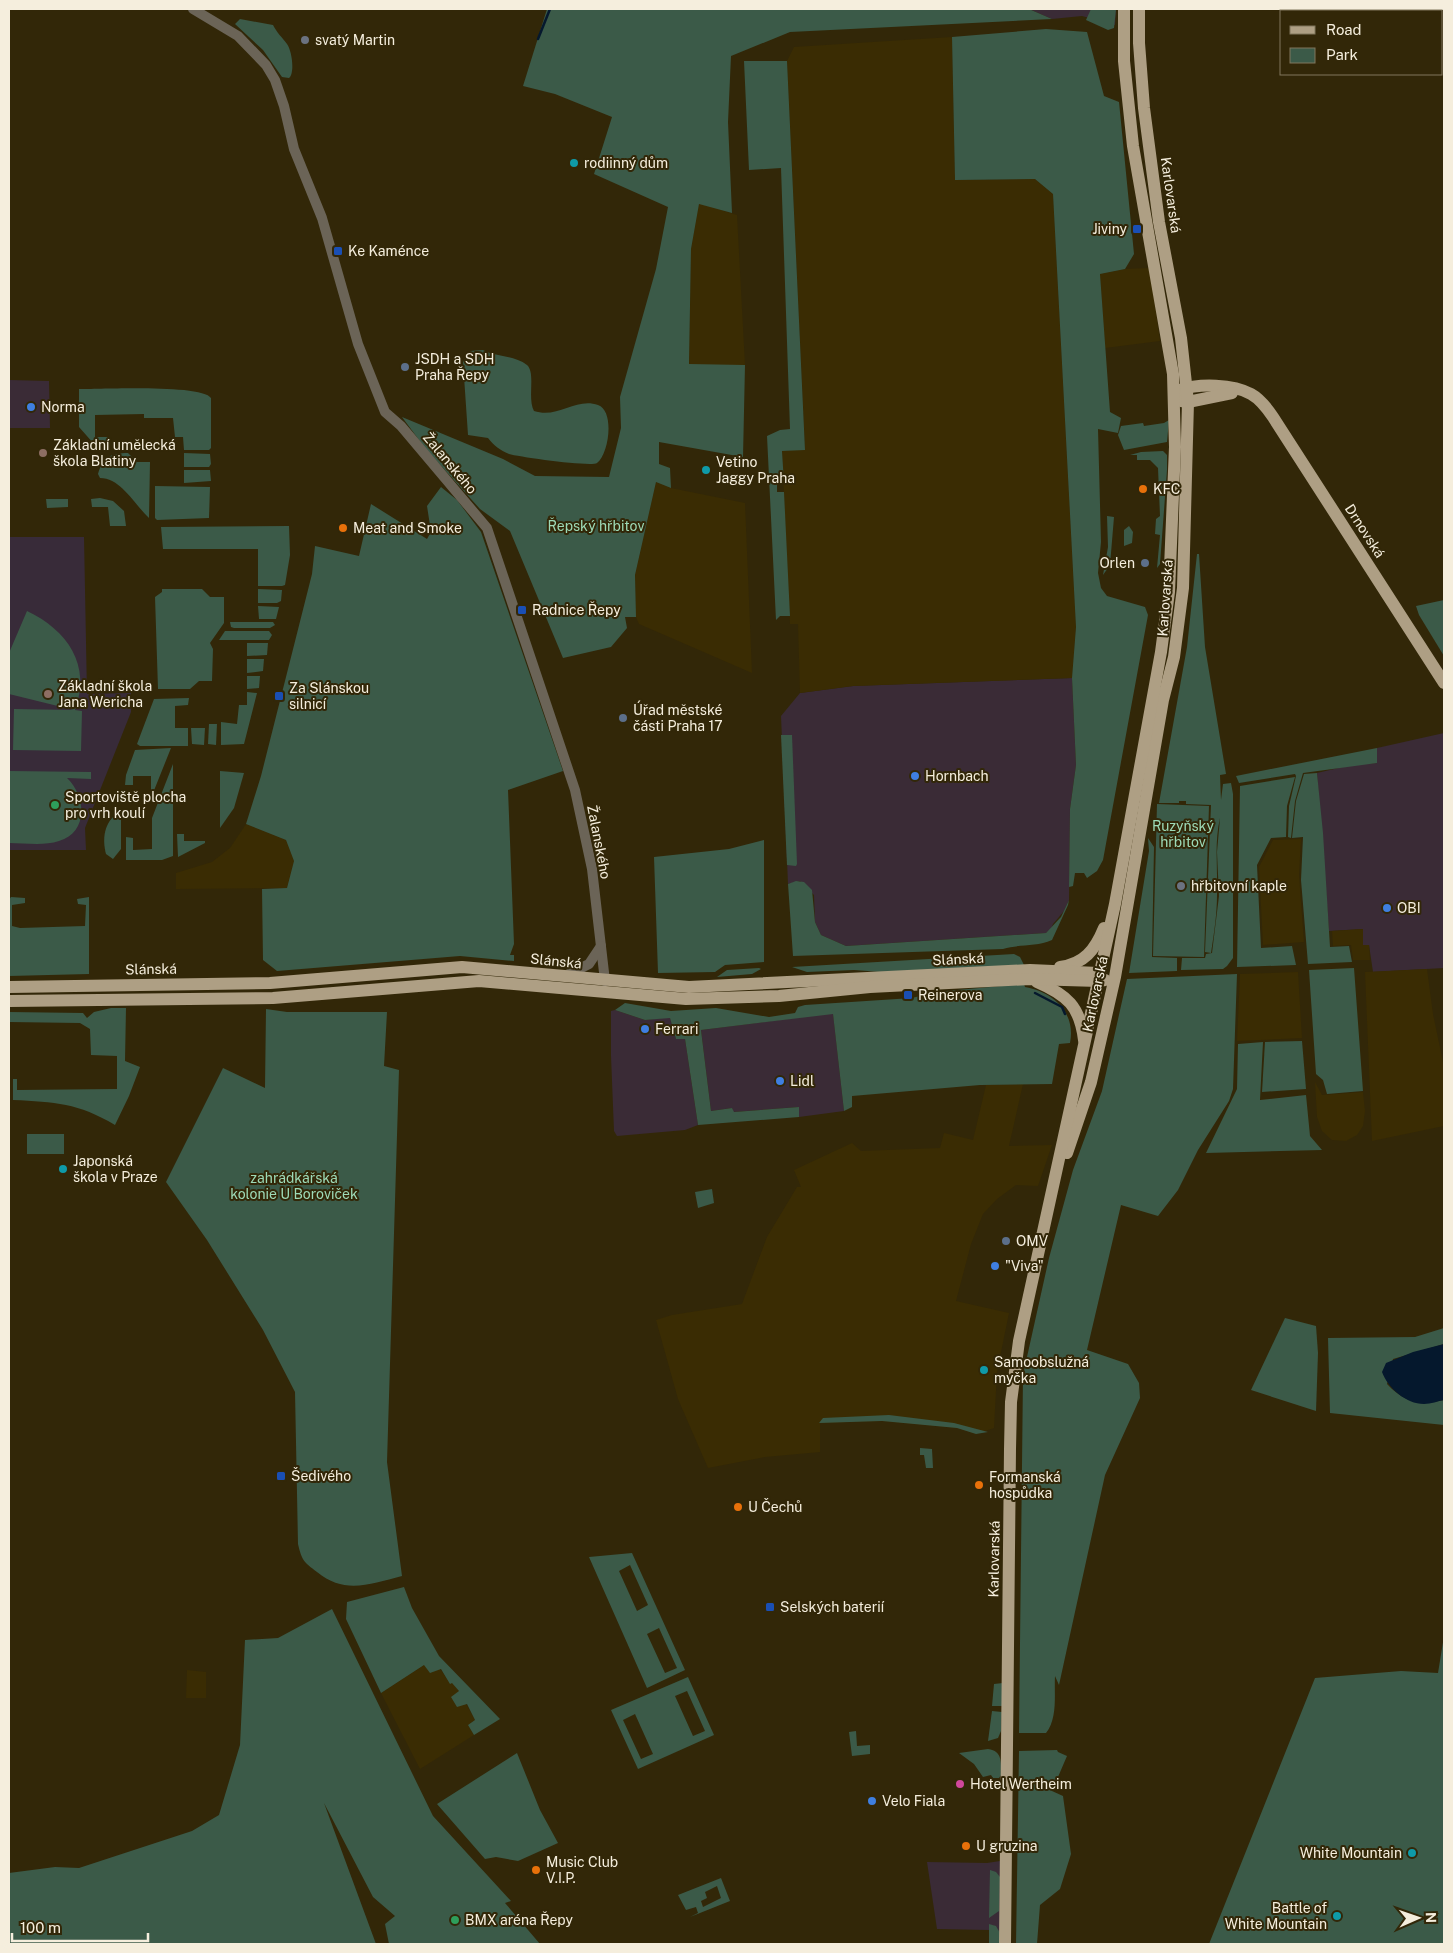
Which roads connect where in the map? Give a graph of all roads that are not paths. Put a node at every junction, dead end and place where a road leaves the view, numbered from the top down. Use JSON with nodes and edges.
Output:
{"nodes":[{"id":1,"x":193,"y":9,"type":"edge"},
{"id":2,"x":1124,"y":9,"type":"edge"},
{"id":3,"x":1139,"y":9,"type":"edge"},
{"id":4,"x":1187,"y":388,"type":"junction"},
{"id":5,"x":1175,"y":396,"type":"junction"},
{"id":6,"x":1257,"y":398,"type":"junction"},
{"id":7,"x":1188,"y":402,"type":"junction"},
{"id":8,"x":1444,"y":683,"type":"edge"},
{"id":9,"x":1114,"y":904,"type":"junction"},
{"id":10,"x":601,"y":946,"type":"junction"},
{"id":11,"x":1030,"y":975,"type":"junction"},
{"id":12,"x":564,"y":977,"type":"junction"},
{"id":13,"x":1100,"y":977,"type":"junction"},
{"id":14,"x":1115,"y":977,"type":"junction"},
{"id":15,"x":604,"y":980,"type":"junction"},
{"id":16,"x":9,"y":987,"type":"edge"},
{"id":17,"x":9,"y":1001,"type":"edge"},
{"id":18,"x":1084,"y":1046,"type":"junction"},
{"id":19,"x":1056,"y":1178,"type":"junction"},
{"id":20,"x":1005,"y":1944,"type":"edge"}],
"edges":[{"from":1,"to":10,"type":"street","name":"Žalanského"},
{"from":2,"to":5,"type":"main road","name":"Karlovarská"},
{"from":3,"to":4,"type":"main road","name":"Karlovarská"},
{"from":4,"to":5,"type":"main road"},
{"from":4,"to":6,"type":"main road","name":"Drnovská"},
{"from":4,"to":7,"type":"main road","name":"Karlovarská"},
{"from":5,"to":7,"type":"main road"},
{"from":5,"to":9,"type":"main road","name":"Karlovarská"},
{"from":6,"to":7,"type":"main road"},
{"from":6,"to":8,"type":"main road","name":"Drnovská"},
{"from":7,"to":14,"type":"main road","name":"Karlovarská"},
{"from":9,"to":11,"type":"main road"},
{"from":9,"to":13,"type":"main road","name":"Karlovarská"},
{"from":10,"to":12,"type":"street"},
{"from":10,"to":15,"type":"street","name":"Žalanského"},
{"from":11,"to":13,"type":"main road","name":"Slánská"},
{"from":11,"to":15,"type":"main road","name":"Slánská"},
{"from":11,"to":17,"type":"main road","name":"Slánská"},
{"from":11,"to":18,"type":"main road"},
{"from":12,"to":15,"type":"main road","name":"Slánská"},
{"from":12,"to":16,"type":"main road","name":"Slánská"},
{"from":13,"to":14,"type":"main road","name":"Slánská"},
{"from":13,"to":18,"type":"main road","name":"Karlovarská"},
{"from":14,"to":19,"type":"main road","name":"Karlovarská"},
{"from":18,"to":19,"type":"main road","name":"Karlovarská"},
{"from":19,"to":20,"type":"main road","name":"Karlovarská"}]}
